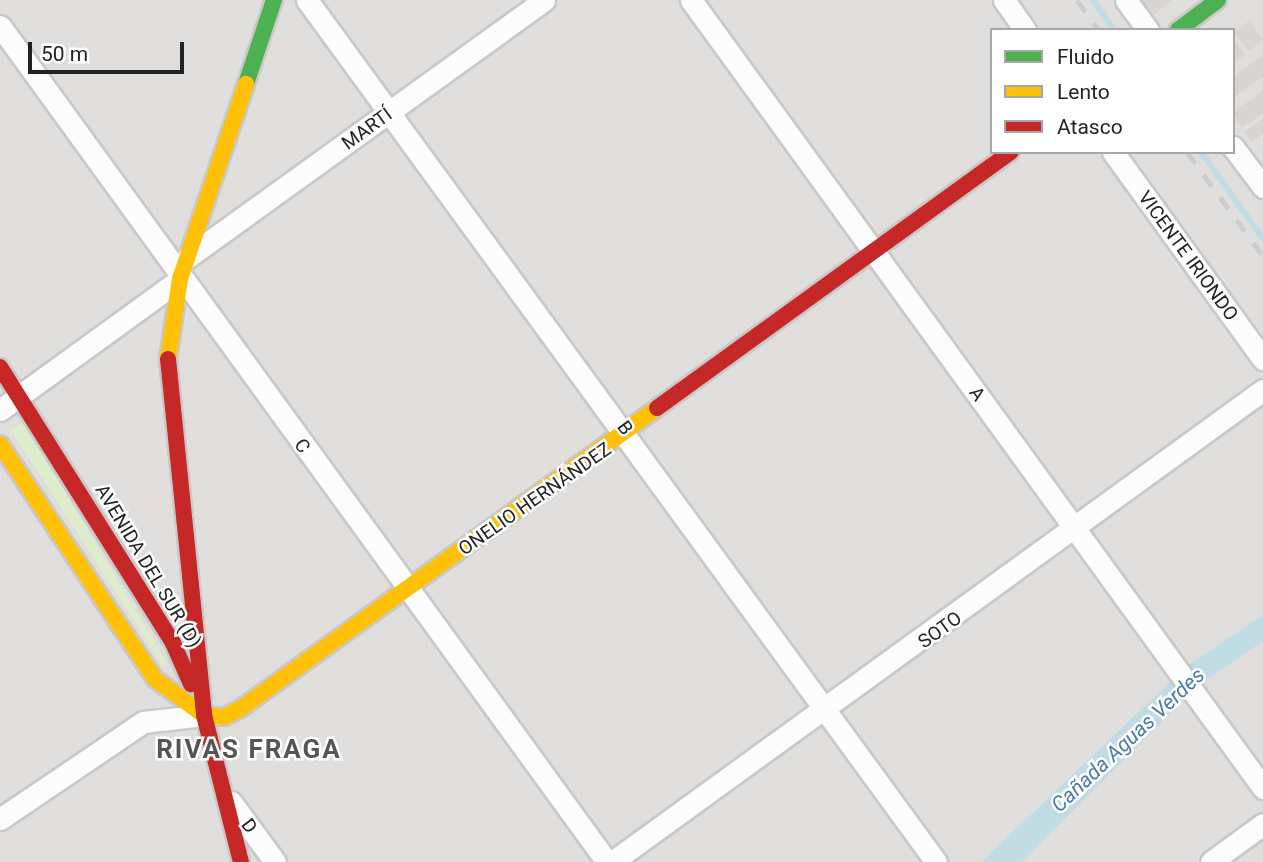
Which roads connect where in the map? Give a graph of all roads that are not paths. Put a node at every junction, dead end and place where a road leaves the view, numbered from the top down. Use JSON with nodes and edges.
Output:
{"nodes":[{"id":1,"x":275,"y":0,"type":"edge"},
{"id":2,"x":307,"y":0,"type":"edge"},
{"id":3,"x":544,"y":0,"type":"edge"},
{"id":4,"x":691,"y":0,"type":"edge"},
{"id":5,"x":1004,"y":0,"type":"edge"},
{"id":6,"x":1126,"y":0,"type":"edge"},
{"id":7,"x":1218,"y":0,"type":"edge"},
{"id":8,"x":0,"y":26,"type":"edge"},
{"id":9,"x":1024,"y":28,"type":"edge"},
{"id":10,"x":1147,"y":28,"type":"edge"},
{"id":11,"x":1181,"y":28,"type":"edge"},
{"id":12,"x":391,"y":111,"type":"junction"},
{"id":13,"x":1235,"y":150,"type":"edge"},
{"id":14,"x":1008,"y":154,"type":"edge"},
{"id":15,"x":1114,"y":154,"type":"edge"},
{"id":16,"x":1263,"y":187,"type":"edge"},
{"id":17,"x":876,"y":254,"type":"junction"},
{"id":18,"x":188,"y":257,"type":"junction"},
{"id":19,"x":180,"y":279,"type":"junction"},
{"id":20,"x":1263,"y":359,"type":"edge"},
{"id":21,"x":0,"y":367,"type":"edge"},
{"id":22,"x":1263,"y":390,"type":"edge"},
{"id":23,"x":22,"y":396,"type":"junction"},
{"id":24,"x":0,"y":410,"type":"edge"},
{"id":25,"x":629,"y":433,"type":"junction"},
{"id":26,"x":0,"y":444,"type":"edge"},
{"id":27,"x":1075,"y":531,"type":"junction"},
{"id":28,"x":408,"y":590,"type":"junction"},
{"id":29,"x":194,"y":631,"type":"junction"},
{"id":30,"x":173,"y":643,"type":"junction"},
{"id":31,"x":155,"y":679,"type":"junction"},
{"id":32,"x":829,"y":711,"type":"junction"},
{"id":33,"x":204,"y":715,"type":"junction"},
{"id":34,"x":143,"y":722,"type":"junction"},
{"id":35,"x":1263,"y":788,"type":"edge"},
{"id":36,"x":222,"y":791,"type":"junction"},
{"id":37,"x":0,"y":819,"type":"edge"},
{"id":38,"x":1263,"y":824,"type":"edge"},
{"id":39,"x":241,"y":862,"type":"edge"},
{"id":40,"x":275,"y":862,"type":"edge"},
{"id":41,"x":610,"y":862,"type":"edge"},
{"id":42,"x":936,"y":862,"type":"edge"},
{"id":43,"x":1212,"y":862,"type":"edge"}],
"edges":[{"from":1,"to":18,"type":"street"},
{"from":2,"to":12,"type":"street","name":"B"},
{"from":3,"to":12,"type":"street","name":"MARTÍ"},
{"from":4,"to":17,"type":"street","name":"A"},
{"from":5,"to":9,"type":"street"},
{"from":6,"to":10,"type":"street"},
{"from":7,"to":11,"type":"street"},
{"from":8,"to":19,"type":"street","name":"C"},
{"from":12,"to":18,"type":"street","name":"MARTÍ"},
{"from":12,"to":25,"type":"street","name":"B"},
{"from":13,"to":16,"type":"street"},
{"from":14,"to":17,"type":"street","name":"ONELIO HERNÁNDEZ"},
{"from":15,"to":20,"type":"street","name":"VICENTE IRIONDO"},
{"from":17,"to":25,"type":"street","name":"ONELIO HERNÁNDEZ"},
{"from":17,"to":27,"type":"street","name":"A"},
{"from":18,"to":19,"type":"street"},
{"from":19,"to":23,"type":"street"},
{"from":19,"to":28,"type":"street","name":"C"},
{"from":19,"to":29,"type":"street"},
{"from":21,"to":23,"type":"street","name":"AVENIDA DEL SUR (D)"},
{"from":22,"to":27,"type":"street","name":"SOTO"},
{"from":23,"to":24,"type":"street"},
{"from":23,"to":30,"type":"street","name":"AVENIDA DEL SUR (D)"},
{"from":25,"to":28,"type":"street","name":"ONELIO HERNÁNDEZ"},
{"from":25,"to":32,"type":"street","name":"B"},
{"from":26,"to":31,"type":"street"},
{"from":27,"to":32,"type":"street","name":"SOTO"},
{"from":27,"to":35,"type":"street","name":"A"},
{"from":28,"to":33,"type":"street","name":"ONELIO HERNÁNDEZ"},
{"from":28,"to":41,"type":"street","name":"C"},
{"from":29,"to":30,"type":"street"},
{"from":29,"to":33,"type":"street"},
{"from":30,"to":33,"type":"street","name":"AVENIDA DEL SUR (D)"},
{"from":31,"to":33,"type":"street"},
{"from":31,"to":34,"type":"street"},
{"from":32,"to":41,"type":"street","name":"SOTO"},
{"from":32,"to":42,"type":"street","name":"B"},
{"from":33,"to":34,"type":"street","name":"ONELIO HERNÁNDEZ"},
{"from":33,"to":36,"type":"street"},
{"from":34,"to":37,"type":"street","name":"ONELIO HERNÁNDEZ"},
{"from":36,"to":39,"type":"street"},
{"from":36,"to":40,"type":"street","name":"D"},
{"from":38,"to":43,"type":"street"}]}
